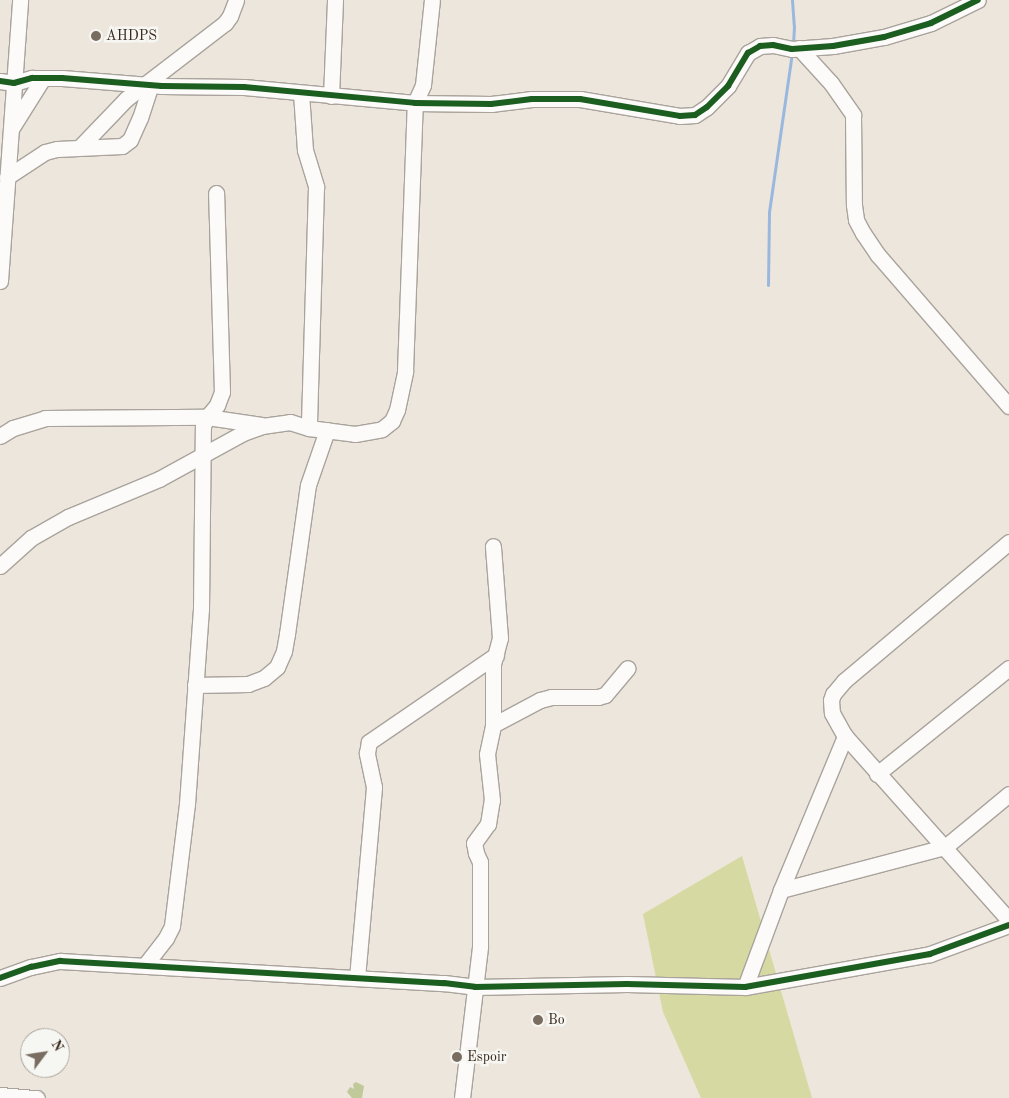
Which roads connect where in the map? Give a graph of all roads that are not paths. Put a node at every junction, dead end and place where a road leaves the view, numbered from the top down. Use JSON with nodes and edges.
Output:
{"nodes":[{"id":1,"x":20,"y":0,"type":"edge"},
{"id":2,"x":236,"y":0,"type":"edge"},
{"id":3,"x":335,"y":0,"type":"edge"},
{"id":4,"x":432,"y":0,"type":"edge"},
{"id":5,"x":978,"y":0,"type":"edge"},
{"id":6,"x":799,"y":48,"type":"junction"},
{"id":7,"x":43,"y":78,"type":"junction"},
{"id":8,"x":7,"y":82,"type":"edge"},
{"id":9,"x":148,"y":84,"type":"junction"},
{"id":10,"x":302,"y":93,"type":"junction"},
{"id":11,"x":331,"y":96,"type":"junction"},
{"id":12,"x":415,"y":103,"type":"junction"},
{"id":13,"x":11,"y":130,"type":"junction"},
{"id":14,"x":80,"y":146,"type":"junction"},
{"id":15,"x":7,"y":178,"type":"junction"},
{"id":16,"x":216,"y":193,"type":"dead end"},
{"id":17,"x":0,"y":281,"type":"edge"},
{"id":18,"x":1009,"y":406,"type":"edge"},
{"id":19,"x":207,"y":417,"type":"junction"},
{"id":20,"x":262,"y":426,"type":"junction"},
{"id":21,"x":309,"y":428,"type":"junction"},
{"id":22,"x":326,"y":430,"type":"junction"},
{"id":23,"x":0,"y":436,"type":"edge"},
{"id":24,"x":201,"y":457,"type":"junction"},
{"id":25,"x":1009,"y":542,"type":"edge"},
{"id":26,"x":492,"y":546,"type":"dead end"},
{"id":27,"x":0,"y":566,"type":"edge"},
{"id":28,"x":496,"y":655,"type":"junction"},
{"id":29,"x":628,"y":668,"type":"dead end"},
{"id":30,"x":1009,"y":668,"type":"edge"},
{"id":31,"x":195,"y":685,"type":"junction"},
{"id":32,"x":493,"y":725,"type":"junction"},
{"id":33,"x":845,"y":736,"type":"junction"},
{"id":34,"x":877,"y":774,"type":"junction"},
{"id":35,"x":1009,"y":794,"type":"edge"},
{"id":36,"x":945,"y":847,"type":"junction"},
{"id":37,"x":782,"y":890,"type":"junction"},
{"id":38,"x":1009,"y":920,"type":"edge"},
{"id":39,"x":1009,"y":924,"type":"edge"},
{"id":40,"x":145,"y":965,"type":"junction"},
{"id":41,"x":0,"y":978,"type":"edge"},
{"id":42,"x":356,"y":978,"type":"junction"},
{"id":43,"x":475,"y":987,"type":"junction"},
{"id":44,"x":745,"y":987,"type":"junction"},
{"id":45,"x":0,"y":1095,"type":"edge"},
{"id":46,"x":37,"y":1098,"type":"edge"},
{"id":47,"x":462,"y":1098,"type":"edge"}],
"edges":[{"from":1,"to":8,"type":"street"},
{"from":2,"to":9,"type":"street"},
{"from":3,"to":11,"type":"street"},
{"from":4,"to":12,"type":"street"},
{"from":5,"to":6,"type":"street"},
{"from":6,"to":12,"type":"street"},
{"from":6,"to":18,"type":"street"},
{"from":7,"to":8,"type":"street"},
{"from":7,"to":9,"type":"street"},
{"from":7,"to":13,"type":"street"},
{"from":8,"to":13,"type":"street"},
{"from":9,"to":10,"type":"street"},
{"from":9,"to":14,"type":"street"},
{"from":9,"to":14,"type":"street"},
{"from":10,"to":11,"type":"street"},
{"from":10,"to":21,"type":"street"},
{"from":11,"to":12,"type":"street"},
{"from":12,"to":22,"type":"street"},
{"from":13,"to":15,"type":"street"},
{"from":14,"to":15,"type":"street"},
{"from":15,"to":17,"type":"street"},
{"from":16,"to":19,"type":"street"},
{"from":19,"to":20,"type":"street"},
{"from":19,"to":23,"type":"street"},
{"from":19,"to":24,"type":"street"},
{"from":20,"to":21,"type":"street"},
{"from":20,"to":24,"type":"street"},
{"from":21,"to":22,"type":"street"},
{"from":22,"to":31,"type":"street"},
{"from":24,"to":27,"type":"street"},
{"from":24,"to":31,"type":"street"},
{"from":25,"to":33,"type":"street"},
{"from":26,"to":28,"type":"street"},
{"from":28,"to":32,"type":"street"},
{"from":28,"to":42,"type":"street"},
{"from":29,"to":32,"type":"street"},
{"from":30,"to":34,"type":"street"},
{"from":31,"to":40,"type":"street"},
{"from":32,"to":43,"type":"street"},
{"from":33,"to":34,"type":"street"},
{"from":33,"to":37,"type":"street"},
{"from":34,"to":36,"type":"street"},
{"from":35,"to":36,"type":"street"},
{"from":36,"to":37,"type":"street"},
{"from":36,"to":38,"type":"street"},
{"from":37,"to":44,"type":"street"},
{"from":39,"to":44,"type":"street"},
{"from":40,"to":41,"type":"street"},
{"from":40,"to":42,"type":"street"},
{"from":42,"to":43,"type":"street"},
{"from":43,"to":44,"type":"street"},
{"from":43,"to":47,"type":"street"},
{"from":45,"to":46,"type":"street"}]}
